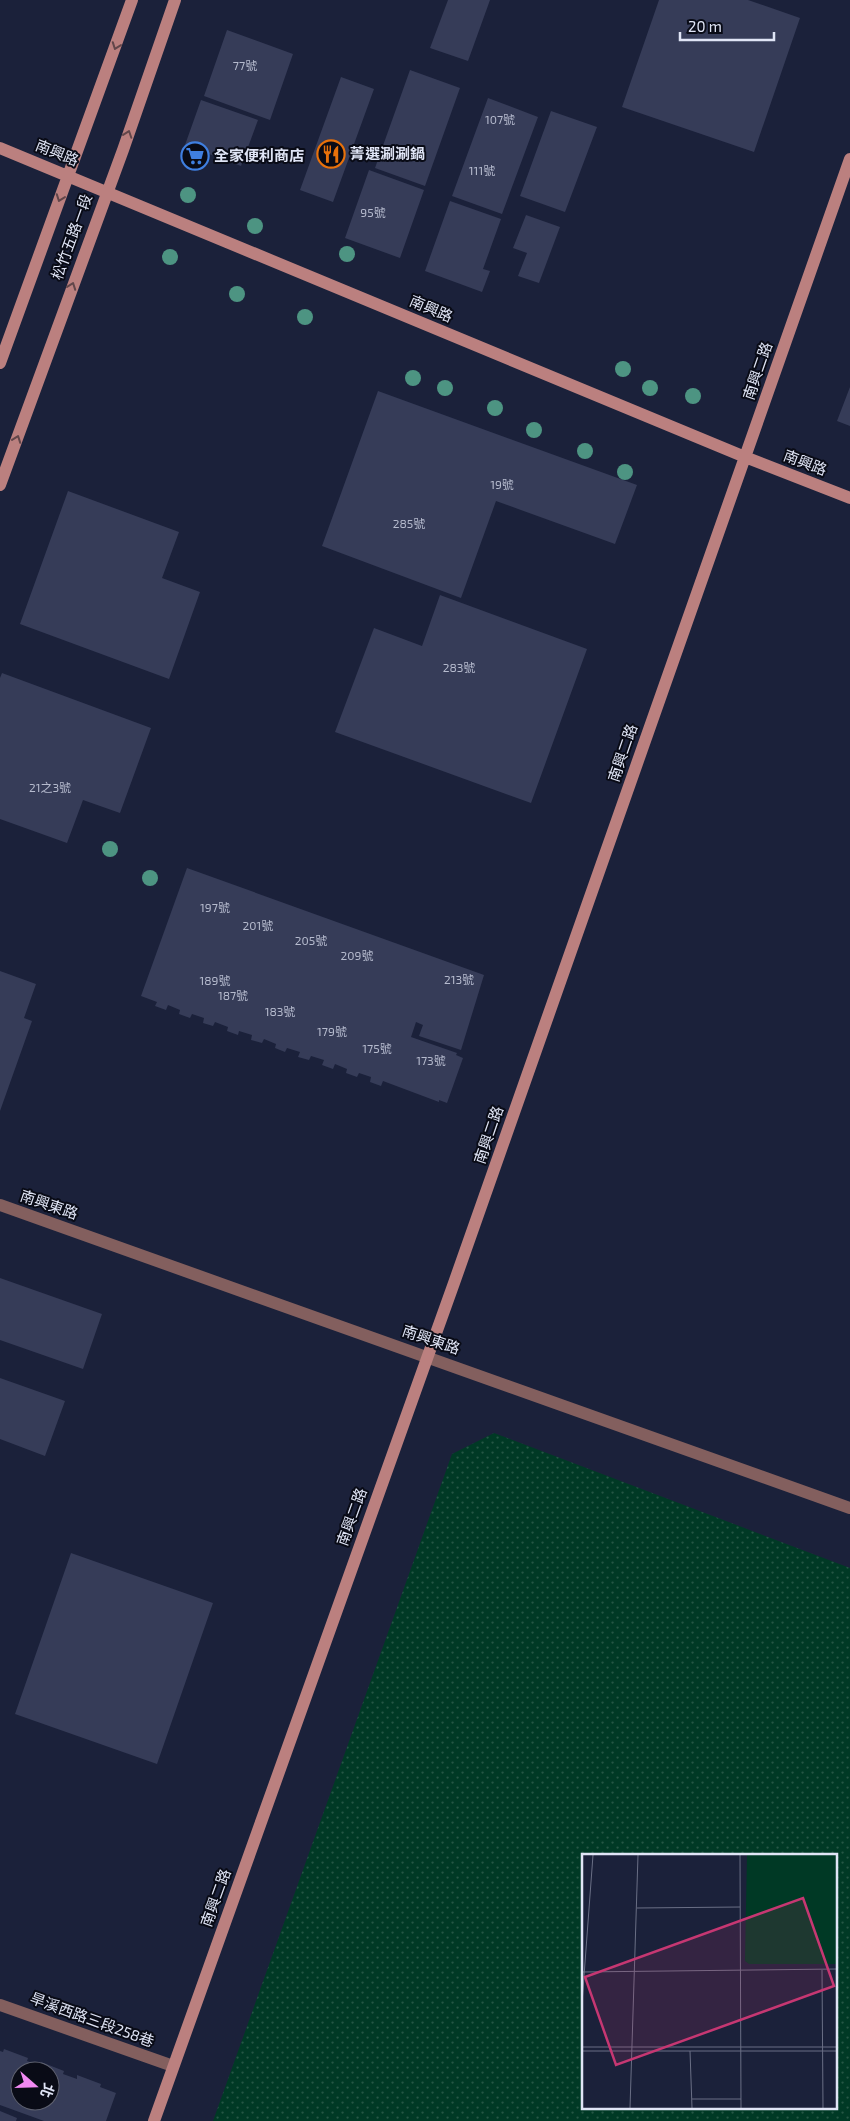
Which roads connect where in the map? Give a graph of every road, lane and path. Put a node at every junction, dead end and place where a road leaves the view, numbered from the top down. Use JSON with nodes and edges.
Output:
{"nodes":[{"id":1,"x":132,"y":0,"type":"edge"},
{"id":2,"x":175,"y":0,"type":"edge"},
{"id":3,"x":0,"y":148,"type":"edge"},
{"id":4,"x":850,"y":159,"type":"edge"},
{"id":5,"x":69,"y":175,"type":"junction"},
{"id":6,"x":106,"y":191,"type":"junction"},
{"id":7,"x":0,"y":363,"type":"edge"},
{"id":8,"x":745,"y":457,"type":"junction"},
{"id":9,"x":0,"y":485,"type":"edge"},
{"id":10,"x":850,"y":498,"type":"edge"},
{"id":11,"x":0,"y":1205,"type":"edge"},
{"id":12,"x":428,"y":1356,"type":"junction"},
{"id":13,"x":850,"y":1508,"type":"edge"},
{"id":14,"x":0,"y":2004,"type":"edge"},
{"id":15,"x":173,"y":2066,"type":"junction"},
{"id":16,"x":154,"y":2121,"type":"edge"}],
"edges":[{"from":1,"to":5,"type":"street","name":"松竹五路一段","one_way":true},
{"from":6,"to":2,"type":"street","name":"松竹五路一段","one_way":true},
{"from":3,"to":5,"type":"street","name":"南興路"},
{"from":4,"to":8,"type":"street","name":"南興二路"},
{"from":5,"to":6,"type":"street","name":"南興路"},
{"from":5,"to":7,"type":"street","name":"松竹五路一段","one_way":true},
{"from":6,"to":8,"type":"street","name":"南興路"},
{"from":9,"to":6,"type":"street","name":"松竹五路一段","one_way":true},
{"from":8,"to":10,"type":"street","name":"南興路"},
{"from":8,"to":12,"type":"street","name":"南興二路"},
{"from":11,"to":12,"type":"street","name":"南興東路"},
{"from":12,"to":13,"type":"street","name":"南興東路"},
{"from":12,"to":15,"type":"street","name":"南興二路"},
{"from":14,"to":15,"type":"street","name":"旱溪西路三段258巷"},
{"from":15,"to":16,"type":"street","name":"南興二路"}]}
